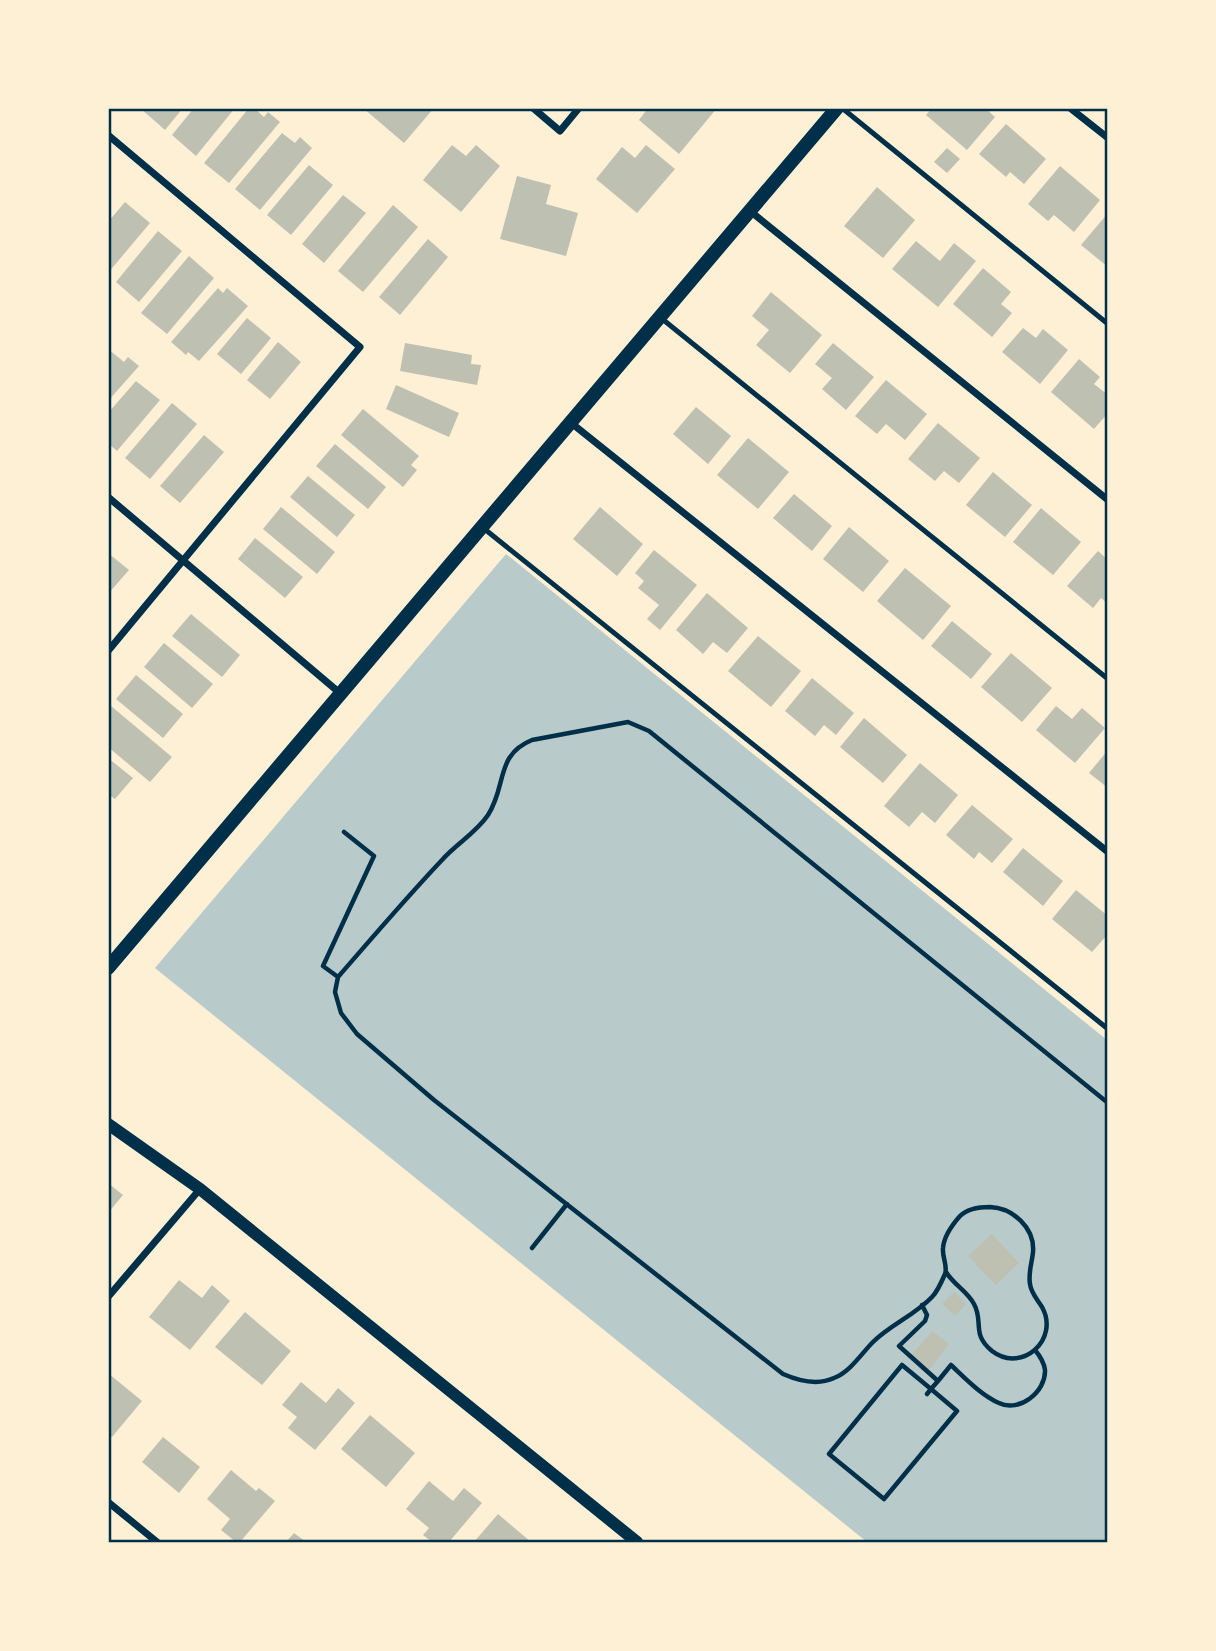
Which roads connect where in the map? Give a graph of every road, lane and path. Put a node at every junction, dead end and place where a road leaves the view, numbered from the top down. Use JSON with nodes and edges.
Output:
{"nodes":[{"id":1,"x":533,"y":108,"type":"edge"},
{"id":2,"x":579,"y":108,"type":"edge"},
{"id":3,"x":840,"y":108,"type":"edge"},
{"id":4,"x":1070,"y":108,"type":"edge"},
{"id":5,"x":108,"y":135,"type":"edge"},
{"id":6,"x":1108,"y":138,"type":"edge"},
{"id":7,"x":750,"y":211,"type":"junction"},
{"id":8,"x":660,"y":316,"type":"junction"},
{"id":9,"x":1108,"y":324,"type":"edge"},
{"id":10,"x":570,"y":422,"type":"junction"},
{"id":11,"x":108,"y":497,"type":"edge"},
{"id":12,"x":1108,"y":500,"type":"edge"},
{"id":13,"x":481,"y":527,"type":"junction"},
{"id":14,"x":183,"y":561,"type":"junction"},
{"id":15,"x":108,"y":651,"type":"edge"},
{"id":16,"x":1108,"y":679,"type":"edge"},
{"id":17,"x":341,"y":695,"type":"junction"},
{"id":18,"x":344,"y":832,"type":"dead end"},
{"id":19,"x":1108,"y":852,"type":"edge"},
{"id":20,"x":108,"y":968,"type":"edge"},
{"id":21,"x":338,"y":976,"type":"junction"},
{"id":22,"x":1108,"y":1028,"type":"edge"},
{"id":23,"x":1108,"y":1103,"type":"edge"},
{"id":24,"x":108,"y":1124,"type":"edge"},
{"id":25,"x":200,"y":1189,"type":"junction"},
{"id":26,"x":567,"y":1204,"type":"junction"},
{"id":27,"x":531,"y":1248,"type":"dead end"},
{"id":28,"x":946,"y":1272,"type":"junction"},
{"id":29,"x":108,"y":1297,"type":"edge"},
{"id":30,"x":922,"y":1305,"type":"junction"},
{"id":31,"x":1035,"y":1350,"type":"junction"},
{"id":32,"x":938,"y":1381,"type":"junction"},
{"id":33,"x":931,"y":1389,"type":"junction"},
{"id":34,"x":927,"y":1394,"type":"dead end"},
{"id":35,"x":108,"y":1502,"type":"edge"},
{"id":36,"x":157,"y":1542,"type":"edge"},
{"id":37,"x":637,"y":1542,"type":"edge"}],
"edges":[{"from":1,"to":2,"type":"street"},
{"from":3,"to":7,"type":"main road"},
{"from":3,"to":9,"type":"lane"},
{"from":4,"to":6,"type":"street"},
{"from":5,"to":14,"type":"street"},
{"from":7,"to":8,"type":"main road"},
{"from":7,"to":12,"type":"street"},
{"from":8,"to":10,"type":"main road"},
{"from":8,"to":16,"type":"lane"},
{"from":10,"to":13,"type":"main road"},
{"from":10,"to":19,"type":"street"},
{"from":11,"to":14,"type":"street"},
{"from":13,"to":17,"type":"main road"},
{"from":13,"to":22,"type":"lane"},
{"from":14,"to":15,"type":"street"},
{"from":14,"to":17,"type":"street"},
{"from":17,"to":20,"type":"main road"},
{"from":18,"to":21,"type":"path"},
{"from":21,"to":23,"type":"path"},
{"from":21,"to":26,"type":"path"},
{"from":24,"to":25,"type":"street"},
{"from":25,"to":29,"type":"street"},
{"from":25,"to":37,"type":"street"},
{"from":26,"to":27,"type":"path"},
{"from":26,"to":30,"type":"path"},
{"from":28,"to":30,"type":"path"},
{"from":28,"to":31,"type":"path"},
{"from":28,"to":31,"type":"path"},
{"from":30,"to":32,"type":"path"},
{"from":31,"to":32,"type":"path"},
{"from":32,"to":33,"type":"path"},
{"from":33,"to":33,"type":"path"},
{"from":33,"to":34,"type":"path"},
{"from":35,"to":36,"type":"street"}]}
